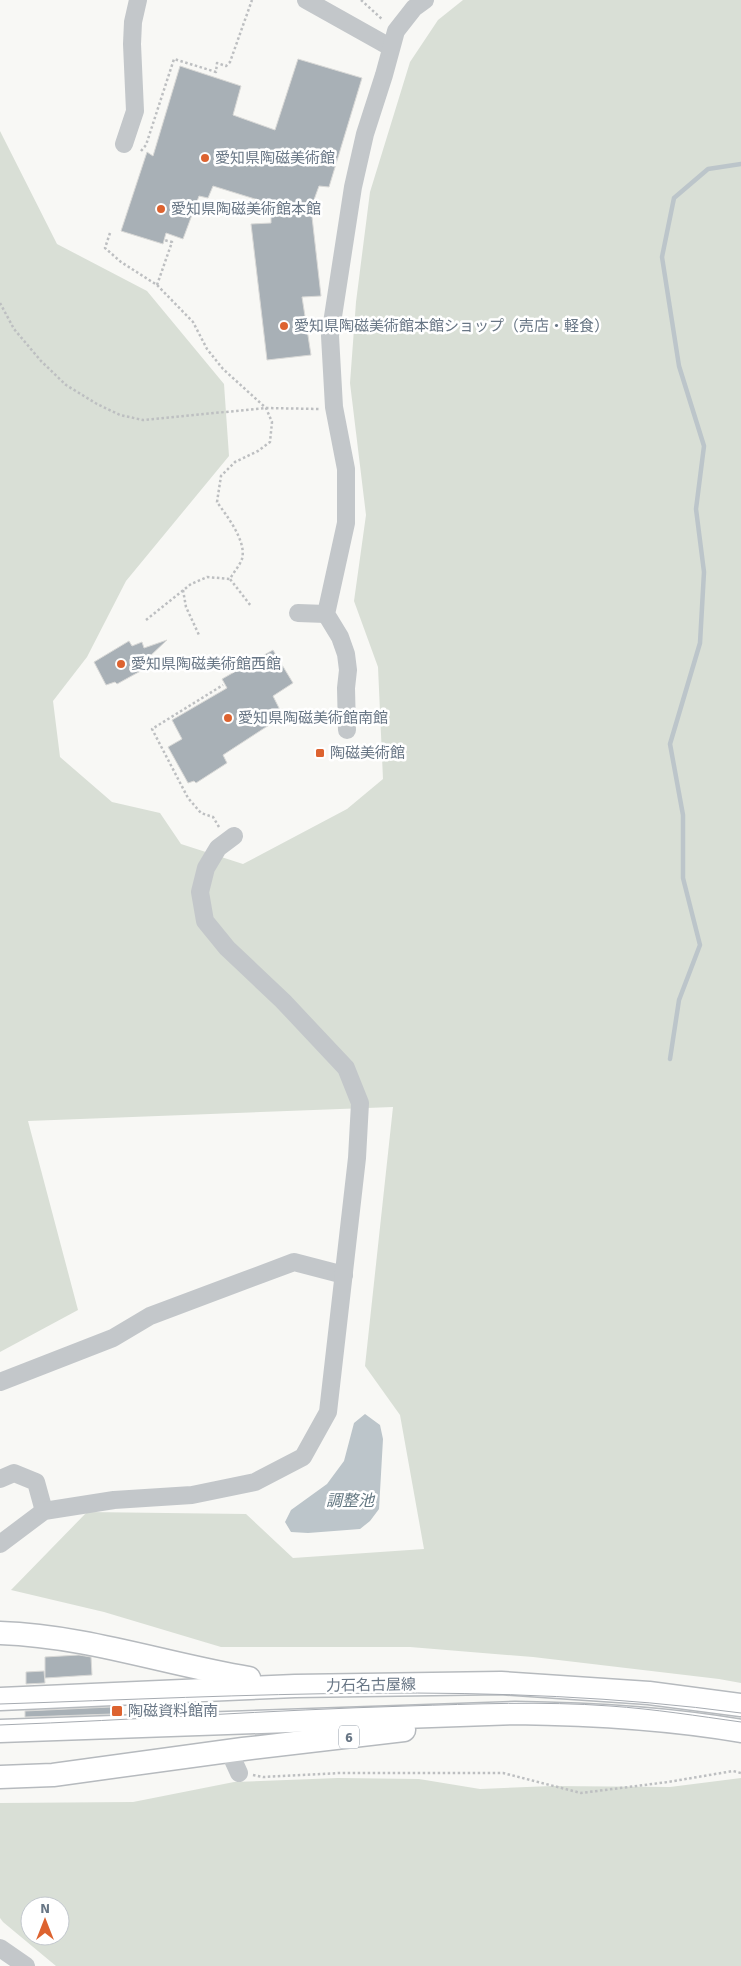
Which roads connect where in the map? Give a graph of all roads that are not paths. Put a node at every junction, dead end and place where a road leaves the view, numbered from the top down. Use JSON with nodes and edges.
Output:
{"nodes":[{"id":1,"x":138,"y":0,"type":"edge"},
{"id":2,"x":306,"y":0,"type":"edge"},
{"id":3,"x":425,"y":0,"type":"edge"},
{"id":4,"x":390,"y":47,"type":"junction"},
{"id":5,"x":124,"y":144,"type":"dead end"},
{"id":6,"x":298,"y":613,"type":"dead end"},
{"id":7,"x":326,"y":614,"type":"junction"},
{"id":8,"x":347,"y":730,"type":"dead end"},
{"id":9,"x":228,"y":835,"type":"road end"},
{"id":10,"x":344,"y":1275,"type":"junction"},
{"id":11,"x":0,"y":1382,"type":"edge"},
{"id":12,"x":0,"y":1479,"type":"edge"},
{"id":13,"x":44,"y":1511,"type":"junction"},
{"id":14,"x":0,"y":1544,"type":"edge"},
{"id":15,"x":0,"y":1633,"type":"edge"},
{"id":16,"x":295,"y":1686,"type":"junction"},
{"id":17,"x":0,"y":1699,"type":"edge"},
{"id":18,"x":741,"y":1705,"type":"edge"},
{"id":19,"x":700,"y":1724,"type":"junction"},
{"id":20,"x":0,"y":1731,"type":"edge"},
{"id":21,"x":741,"y":1731,"type":"edge"},
{"id":22,"x":230,"y":1751,"type":"junction"},
{"id":23,"x":239,"y":1773,"type":"road end"},
{"id":24,"x":0,"y":1777,"type":"edge"},
{"id":25,"x":0,"y":1948,"type":"edge"},
{"id":26,"x":26,"y":1966,"type":"edge"}],
"edges":[{"from":1,"to":5,"type":"street"},
{"from":2,"to":4,"type":"street"},
{"from":3,"to":4,"type":"street"},
{"from":4,"to":7,"type":"street"},
{"from":6,"to":7,"type":"street"},
{"from":7,"to":8,"type":"street"},
{"from":9,"to":10,"type":"street"},
{"from":10,"to":11,"type":"street"},
{"from":10,"to":13,"type":"street"},
{"from":12,"to":13,"type":"street"},
{"from":13,"to":14,"type":"street"},
{"from":15,"to":16,"type":"main road"},
{"from":16,"to":17,"type":"main road","name":"力石名古屋線"},
{"from":16,"to":18,"type":"main road","name":"力石名古屋線"},
{"from":19,"to":20,"type":"main road","number":"6"},
{"from":19,"to":21,"type":"main road","number":"6"},
{"from":19,"to":22,"type":"main road","number":"6"},
{"from":22,"to":23,"type":"street"},
{"from":22,"to":24,"type":"main road","number":"6"},
{"from":25,"to":26,"type":"street"}]}
